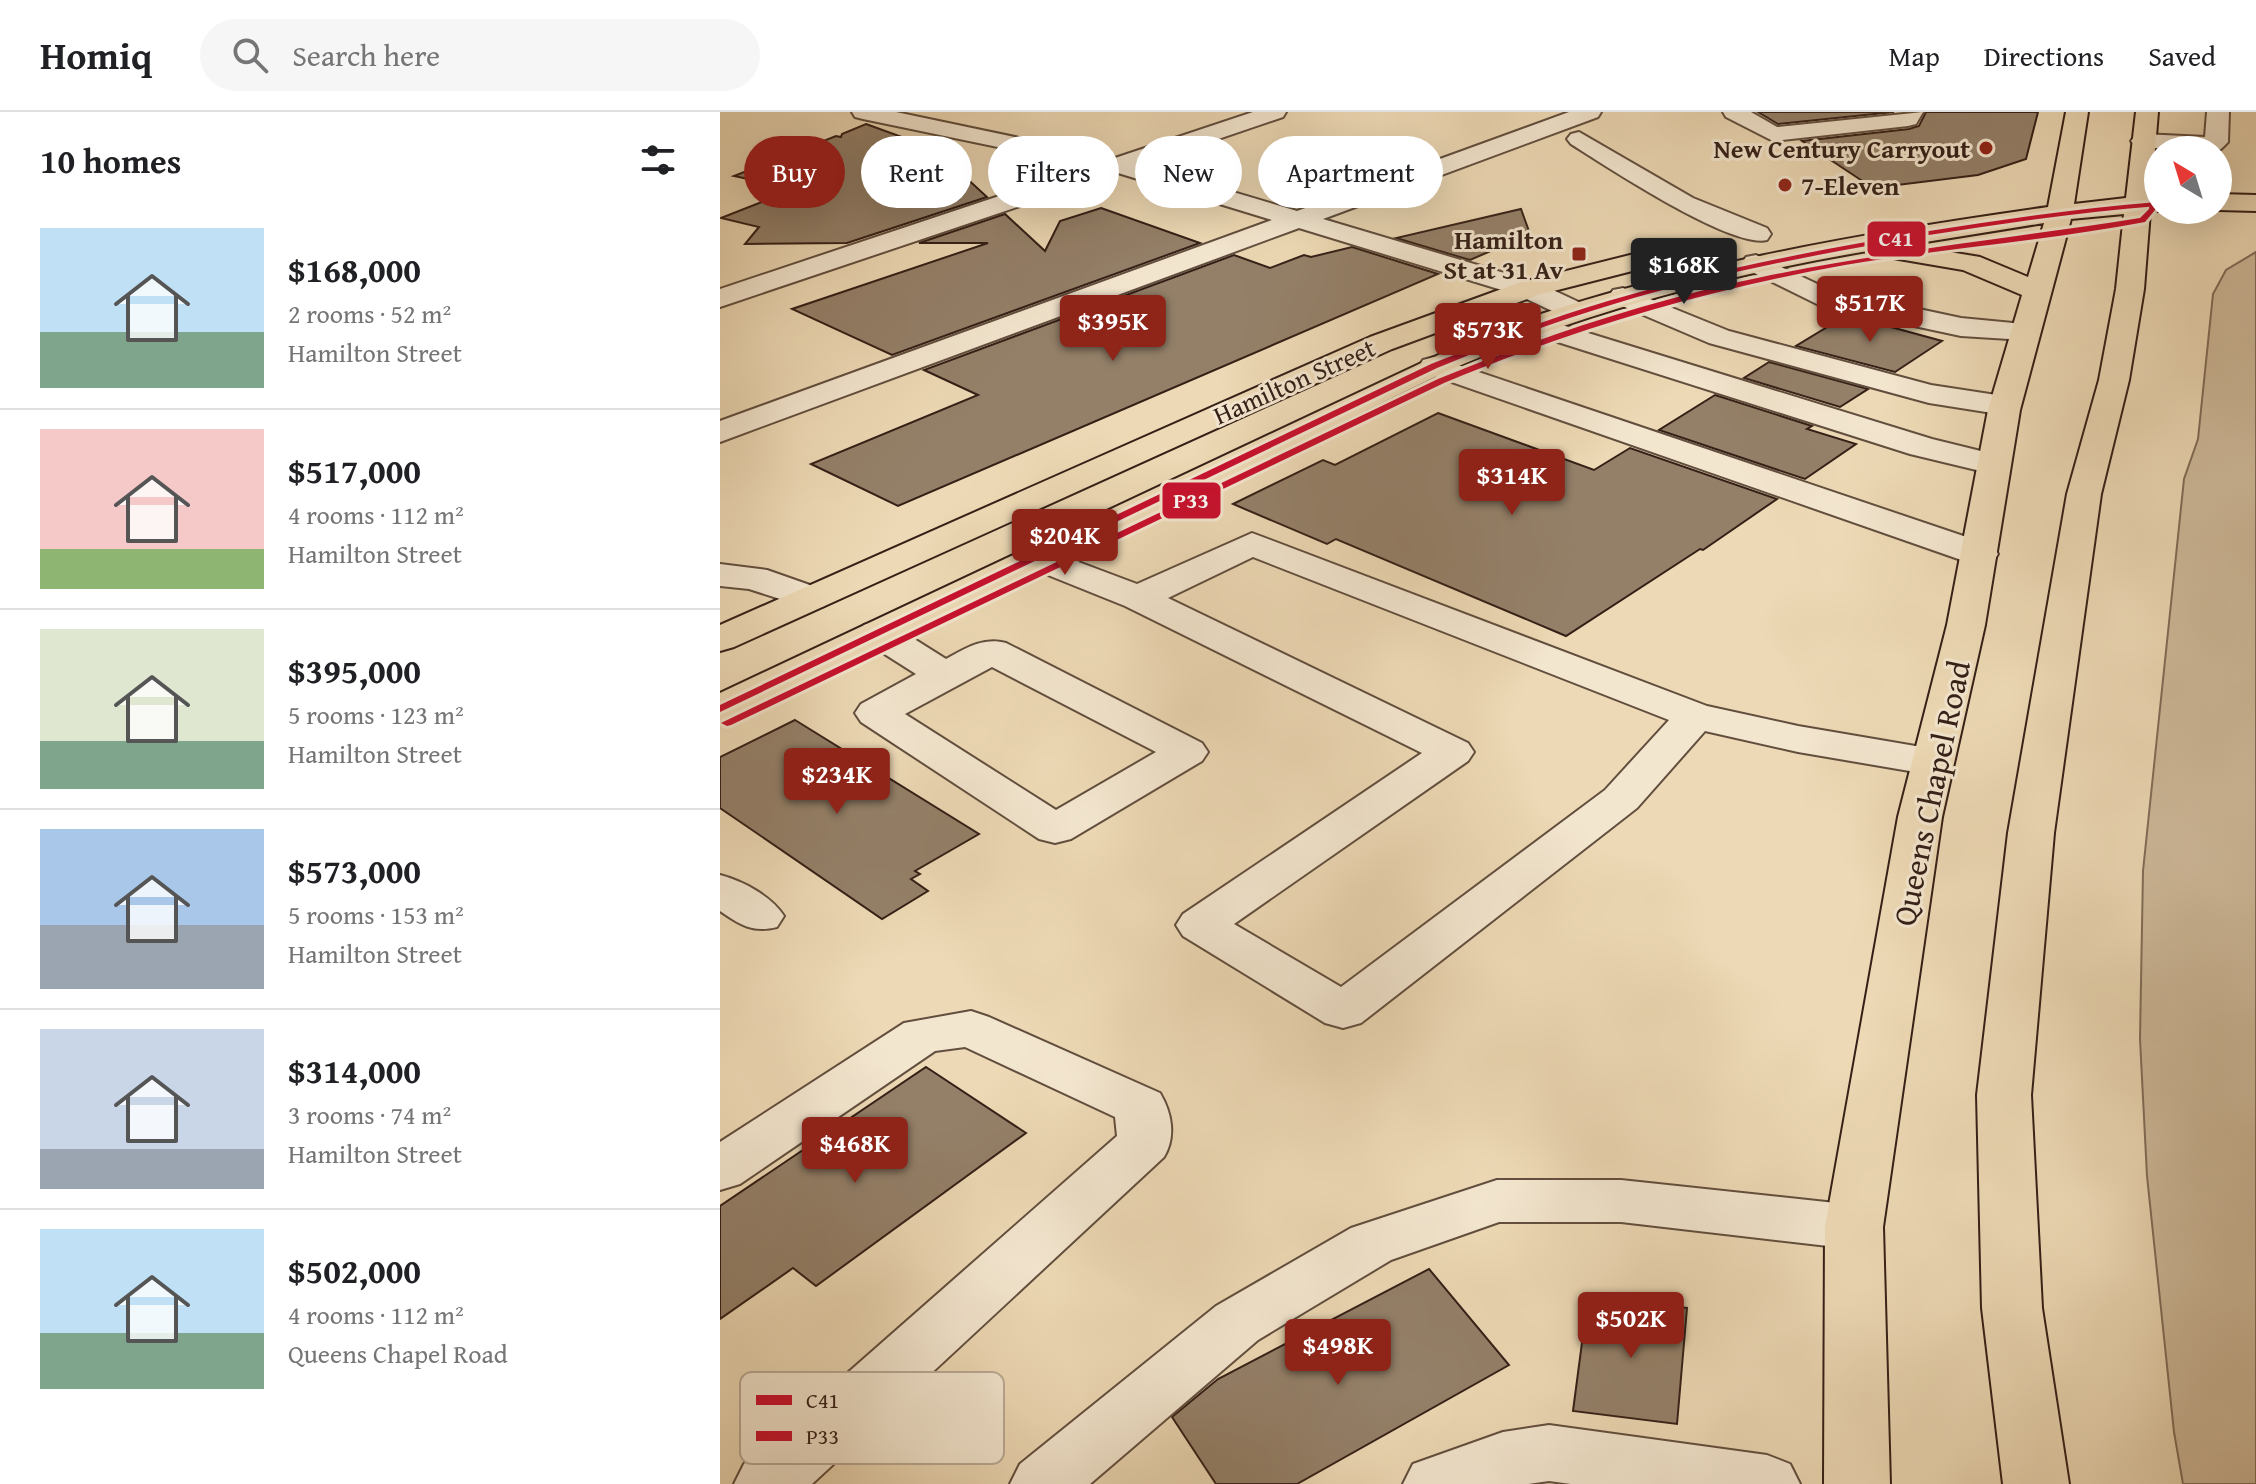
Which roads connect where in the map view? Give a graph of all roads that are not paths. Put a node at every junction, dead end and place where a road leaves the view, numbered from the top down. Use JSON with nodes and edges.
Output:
{"nodes":[{"id":1,"x":863,"y":112,"type":"edge"},
{"id":2,"x":1275,"y":112,"type":"edge"},
{"id":3,"x":1590,"y":112,"type":"edge"},
{"id":4,"x":1734,"y":112,"type":"edge"},
{"id":5,"x":1912,"y":112,"type":"edge"},
{"id":6,"x":2077,"y":112,"type":"edge"},
{"id":7,"x":2147,"y":112,"type":"edge"},
{"id":8,"x":2218,"y":112,"type":"edge"},
{"id":9,"x":1579,"y":139,"type":"dead end"},
{"id":10,"x":2143,"y":141,"type":"junction"},
{"id":11,"x":2144,"y":157,"type":"edge"},
{"id":12,"x":1121,"y":166,"type":"junction"},
{"id":13,"x":2232,"y":202,"type":"edge"},
{"id":14,"x":2256,"y":203,"type":"edge"},
{"id":15,"x":2144,"y":205,"type":"edge"},
{"id":16,"x":2061,"y":206,"type":"junction"},
{"id":17,"x":1294,"y":218,"type":"junction"},
{"id":18,"x":2144,"y":220,"type":"edge"},
{"id":19,"x":1831,"y":248,"type":"junction"},
{"id":20,"x":1757,"y":249,"type":"junction"},
{"id":21,"x":1528,"y":289,"type":"junction"},
{"id":22,"x":1623,"y":296,"type":"junction"},
{"id":23,"x":720,"y":298,"type":"edge"},
{"id":24,"x":1575,"y":311,"type":"junction"},
{"id":25,"x":2030,"y":311,"type":"junction"},
{"id":26,"x":1533,"y":325,"type":"junction"},
{"id":27,"x":1434,"y":366,"type":"junction"},
{"id":28,"x":2005,"y":405,"type":"junction"},
{"id":29,"x":720,"y":432,"type":"edge"},
{"id":30,"x":1993,"y":464,"type":"junction"},
{"id":31,"x":1980,"y":554,"type":"junction"},
{"id":32,"x":1036,"y":557,"type":"junction"},
{"id":33,"x":720,"y":575,"type":"edge"},
{"id":34,"x":811,"y":598,"type":"junction"},
{"id":35,"x":1138,"y":598,"type":"junction"},
{"id":36,"x":878,"y":633,"type":"junction"},
{"id":37,"x":720,"y":639,"type":"edge"},
{"id":38,"x":944,"y":675,"type":"junction"},
{"id":39,"x":720,"y":709,"type":"edge"},
{"id":40,"x":1695,"y":716,"type":"junction"},
{"id":41,"x":1933,"y":762,"type":"junction"},
{"id":42,"x":720,"y":890,"type":"edge"},
{"id":43,"x":760,"y":916,"type":"dead end"},
{"id":44,"x":720,"y":1169,"type":"edge"},
{"id":45,"x":1854,"y":1227,"type":"junction"},
{"id":46,"x":891,"y":1372,"type":"edge"},
{"id":47,"x":789,"y":1464,"type":"edge"},
{"id":48,"x":767,"y":1484,"type":"edge"},
{"id":49,"x":1043,"y":1484,"type":"edge"},
{"id":50,"x":1436,"y":1484,"type":"edge"},
{"id":51,"x":1767,"y":1484,"type":"edge"},
{"id":52,"x":1857,"y":1484,"type":"edge"},
{"id":53,"x":2036,"y":1484,"type":"edge"}],
"edges":[{"from":1,"to":12,"type":"street"},
{"from":2,"to":12,"type":"street"},
{"from":3,"to":17,"type":"street"},
{"from":4,"to":5,"type":"street"},
{"from":6,"to":16,"type":"main road","name":"Queens Chapel Road"},
{"from":7,"to":10,"type":"main road"},
{"from":8,"to":10,"type":"street"},
{"from":9,"to":20,"type":"street"},
{"from":10,"to":11,"type":"main road"},
{"from":12,"to":17,"type":"street"},
{"from":12,"to":23,"type":"street"},
{"from":13,"to":14,"type":"main road"},
{"from":15,"to":16,"type":"main road","name":"Hamilton Street"},
{"from":16,"to":19,"type":"main road","name":"Hamilton Street"},
{"from":16,"to":20,"type":"main road","name":"Hamilton Street"},
{"from":16,"to":25,"type":"main road","name":"Queens Chapel Road"},
{"from":17,"to":21,"type":"street"},
{"from":17,"to":29,"type":"street"},
{"from":18,"to":53,"type":"main road"},
{"from":19,"to":20,"type":"main road","name":"Hamilton Street"},
{"from":19,"to":25,"type":"main road"},
{"from":20,"to":21,"type":"main road","name":"Hamilton Street"},
{"from":20,"to":22,"type":"main road","name":"Hamilton Street"},
{"from":20,"to":25,"type":"street"},
{"from":21,"to":24,"type":"street"},
{"from":21,"to":34,"type":"main road","name":"Hamilton Street"},
{"from":22,"to":24,"type":"main road","name":"Hamilton Street"},
{"from":22,"to":28,"type":"street"},
{"from":24,"to":26,"type":"main road","name":"Hamilton Street"},
{"from":25,"to":28,"type":"main road","name":"Queens Chapel Road"},
{"from":26,"to":27,"type":"main road","name":"Hamilton Street"},
{"from":26,"to":30,"type":"street"},
{"from":27,"to":31,"type":"street"},
{"from":27,"to":32,"type":"main road","name":"Hamilton Street"},
{"from":28,"to":30,"type":"main road","name":"Queens Chapel Road"},
{"from":30,"to":31,"type":"main road","name":"Queens Chapel Road"},
{"from":31,"to":41,"type":"main road","name":"Queens Chapel Road"},
{"from":32,"to":35,"type":"street"},
{"from":32,"to":36,"type":"main road","name":"Hamilton Street"},
{"from":33,"to":34,"type":"street"},
{"from":34,"to":37,"type":"main road","name":"Hamilton Street"},
{"from":35,"to":40,"type":"street"},
{"from":35,"to":40,"type":"street"},
{"from":36,"to":38,"type":"street"},
{"from":36,"to":39,"type":"main road","name":"Hamilton Street"},
{"from":38,"to":38,"type":"street"},
{"from":40,"to":41,"type":"street"},
{"from":41,"to":45,"type":"main road","name":"Queens Chapel Road"},
{"from":42,"to":43,"type":"street"},
{"from":44,"to":46,"type":"street"},
{"from":45,"to":49,"type":"street"},
{"from":45,"to":52,"type":"main road","name":"Queens Chapel Road"},
{"from":47,"to":48,"type":"street"},
{"from":50,"to":51,"type":"street"}]}
